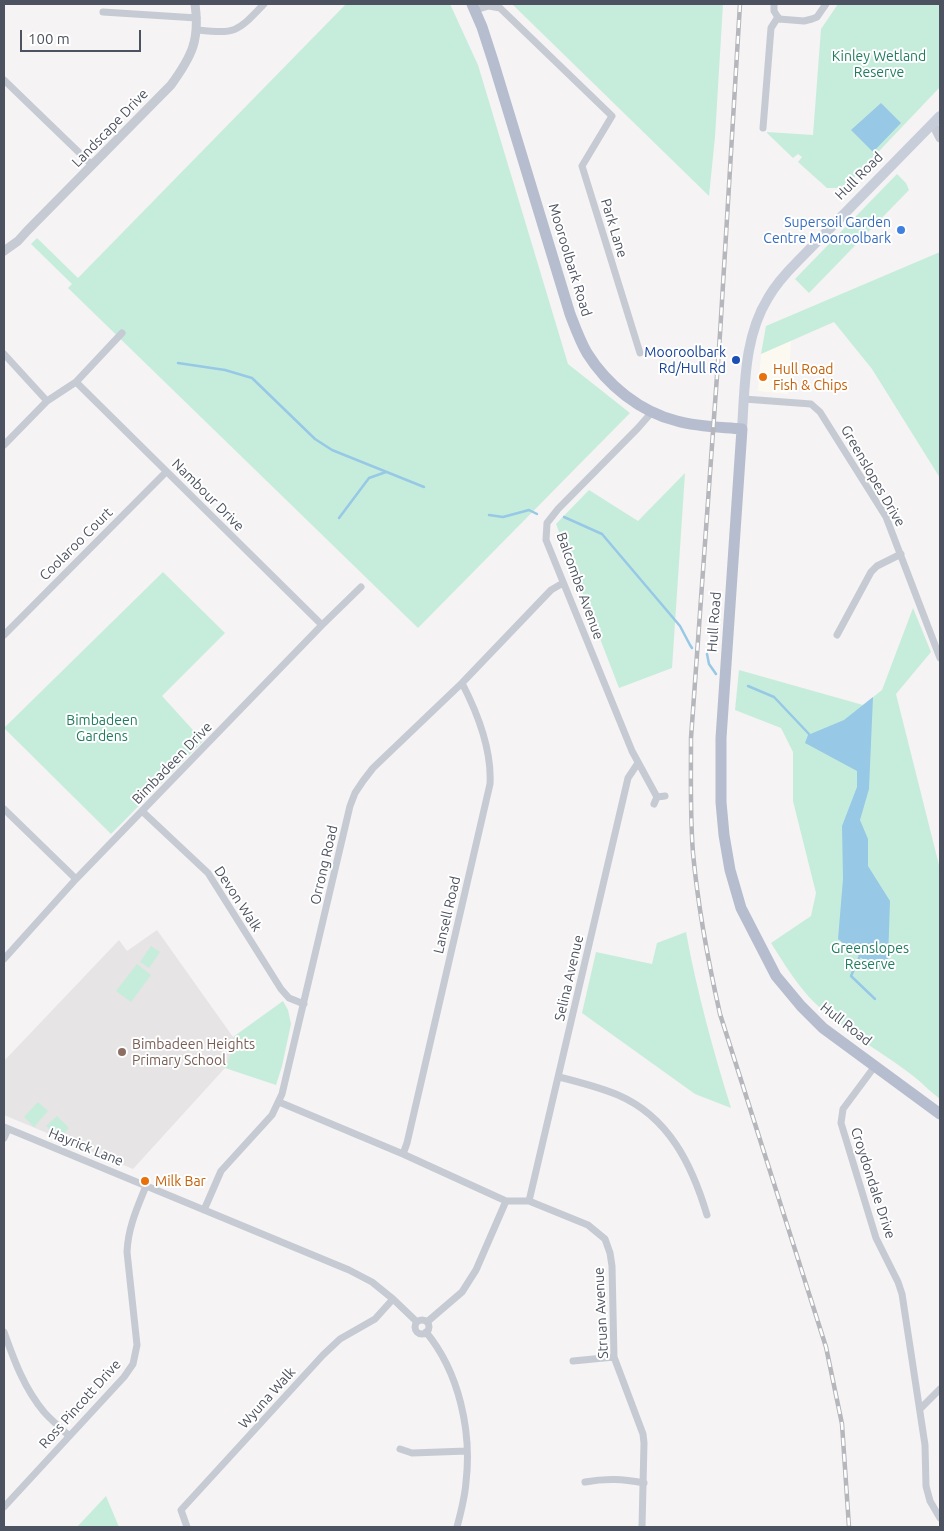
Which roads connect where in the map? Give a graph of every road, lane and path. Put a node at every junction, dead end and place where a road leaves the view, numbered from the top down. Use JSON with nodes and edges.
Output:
{"nodes":[{"id":1,"x":195,"y":4,"type":"edge"},
{"id":2,"x":264,"y":4,"type":"edge"},
{"id":3,"x":774,"y":4,"type":"edge"},
{"id":4,"x":826,"y":4,"type":"edge"},
{"id":5,"x":474,"y":7,"type":"edge"},
{"id":6,"x":103,"y":12,"type":"dead end"},
{"id":7,"x":197,"y":18,"type":"junction"},
{"id":8,"x":778,"y":18,"type":"junction"},
{"id":9,"x":198,"y":30,"type":"junction"},
{"id":10,"x":4,"y":80,"type":"edge"},
{"id":11,"x":940,"y":116,"type":"edge"},
{"id":12,"x":933,"y":124,"type":"junction"},
{"id":13,"x":763,"y":128,"type":"dead end"},
{"id":14,"x":940,"y":138,"type":"edge"},
{"id":15,"x":92,"y":165,"type":"junction"},
{"id":16,"x":4,"y":251,"type":"edge"},
{"id":17,"x":122,"y":333,"type":"dead end"},
{"id":18,"x":640,"y":353,"type":"dead end"},
{"id":19,"x":4,"y":354,"type":"edge"},
{"id":20,"x":76,"y":382,"type":"junction"},
{"id":21,"x":744,"y":399,"type":"junction"},
{"id":22,"x":47,"y":401,"type":"junction"},
{"id":23,"x":652,"y":412,"type":"junction"},
{"id":24,"x":742,"y":429,"type":"junction"},
{"id":25,"x":4,"y":445,"type":"edge"},
{"id":26,"x":166,"y":472,"type":"junction"},
{"id":27,"x":901,"y":554,"type":"junction"},
{"id":28,"x":563,"y":583,"type":"junction"},
{"id":29,"x":361,"y":587,"type":"dead end"},
{"id":30,"x":322,"y":625,"type":"junction"},
{"id":31,"x":4,"y":635,"type":"edge"},
{"id":32,"x":837,"y":635,"type":"dead end"},
{"id":33,"x":940,"y":658,"type":"edge"},
{"id":34,"x":462,"y":683,"type":"junction"},
{"id":35,"x":638,"y":763,"type":"junction"},
{"id":36,"x":659,"y":799,"type":"dead end"},
{"id":37,"x":4,"y":809,"type":"edge"},
{"id":38,"x":143,"y":812,"type":"junction"},
{"id":39,"x":76,"y":879,"type":"junction"},
{"id":40,"x":4,"y":959,"type":"edge"},
{"id":41,"x":304,"y":1004,"type":"junction"},
{"id":42,"x":875,"y":1066,"type":"junction"},
{"id":43,"x":559,"y":1077,"type":"junction"},
{"id":44,"x":279,"y":1102,"type":"junction"},
{"id":45,"x":940,"y":1114,"type":"edge"},
{"id":46,"x":6,"y":1128,"type":"edge"},
{"id":47,"x":4,"y":1138,"type":"edge"},
{"id":48,"x":403,"y":1154,"type":"junction"},
{"id":49,"x":146,"y":1186,"type":"junction"},
{"id":50,"x":506,"y":1201,"type":"junction"},
{"id":51,"x":529,"y":1201,"type":"junction"},
{"id":52,"x":204,"y":1210,"type":"junction"},
{"id":53,"x":706,"y":1215,"type":"dead end"},
{"id":54,"x":393,"y":1299,"type":"junction"},
{"id":55,"x":417,"y":1322,"type":"junction"},
{"id":56,"x":427,"y":1322,"type":"junction"},
{"id":57,"x":4,"y":1332,"type":"edge"},
{"id":58,"x":426,"y":1332,"type":"junction"},
{"id":59,"x":614,"y":1357,"type":"junction"},
{"id":60,"x":573,"y":1360,"type":"dead end"},
{"id":61,"x":940,"y":1389,"type":"edge"},
{"id":62,"x":920,"y":1409,"type":"junction"},
{"id":63,"x":69,"y":1436,"type":"junction"},
{"id":64,"x":400,"y":1449,"type":"dead end"},
{"id":65,"x":467,"y":1451,"type":"junction"},
{"id":66,"x":586,"y":1482,"type":"dead end"},
{"id":67,"x":644,"y":1483,"type":"junction"},
{"id":68,"x":4,"y":1506,"type":"edge"},
{"id":69,"x":940,"y":1518,"type":"edge"},
{"id":70,"x":187,"y":1527,"type":"edge"},
{"id":71,"x":457,"y":1527,"type":"edge"},
{"id":72,"x":642,"y":1527,"type":"edge"}],
"edges":[{"from":1,"to":7,"type":"street","name":"Landscape Drive"},
{"from":2,"to":9,"type":"street"},
{"from":3,"to":8,"type":"street"},
{"from":4,"to":8,"type":"street"},
{"from":5,"to":18,"type":"street","name":"Park Lane"},
{"from":5,"to":23,"type":"main road","name":"Mooroolbark Road"},
{"from":6,"to":7,"type":"street"},
{"from":7,"to":9,"type":"street","name":"Landscape Drive"},
{"from":8,"to":13,"type":"street"},
{"from":9,"to":15,"type":"street","name":"Landscape Drive"},
{"from":10,"to":15,"type":"street"},
{"from":11,"to":12,"type":"main road","name":"Hull Road"},
{"from":12,"to":14,"type":"street"},
{"from":12,"to":21,"type":"main road","name":"Hull Road"},
{"from":15,"to":16,"type":"street","name":"Landscape Drive"},
{"from":17,"to":20,"type":"street"},
{"from":19,"to":22,"type":"street"},
{"from":20,"to":22,"type":"street"},
{"from":20,"to":26,"type":"street","name":"Nambour Drive"},
{"from":21,"to":24,"type":"main road","name":"Hull Road"},
{"from":21,"to":27,"type":"street","name":"Greenslopes Drive"},
{"from":22,"to":25,"type":"street"},
{"from":23,"to":24,"type":"main road","name":"Mooroolbark Road"},
{"from":23,"to":28,"type":"street","name":"Balcombe Avenue"},
{"from":24,"to":42,"type":"main road","name":"Hull Road"},
{"from":26,"to":30,"type":"street","name":"Nambour Drive"},
{"from":26,"to":31,"type":"street","name":"Coolaroo Court"},
{"from":27,"to":32,"type":"street"},
{"from":27,"to":33,"type":"street","name":"Greenslopes Drive"},
{"from":28,"to":34,"type":"street","name":"Orrong Road"},
{"from":28,"to":35,"type":"street","name":"Balcombe Avenue"},
{"from":29,"to":30,"type":"street","name":"Bimbadeen Drive"},
{"from":30,"to":38,"type":"street","name":"Bimbadeen Drive"},
{"from":34,"to":41,"type":"street","name":"Orrong Road"},
{"from":34,"to":48,"type":"street","name":"Lansell Road"},
{"from":35,"to":36,"type":"street","name":"Balcombe Avenue"},
{"from":35,"to":43,"type":"street","name":"Selina Avenue"},
{"from":37,"to":39,"type":"street"},
{"from":38,"to":39,"type":"street","name":"Bimbadeen Drive"},
{"from":38,"to":41,"type":"street","name":"Devon Walk"},
{"from":39,"to":40,"type":"street","name":"Bimbadeen Drive"},
{"from":41,"to":44,"type":"street","name":"Orrong Road"},
{"from":42,"to":45,"type":"main road","name":"Hull Road"},
{"from":42,"to":62,"type":"street","name":"Croydondale Drive"},
{"from":43,"to":51,"type":"street","name":"Selina Avenue"},
{"from":43,"to":53,"type":"street"},
{"from":44,"to":48,"type":"street","name":"Struan Avenue"},
{"from":44,"to":52,"type":"street","name":"Orrong Road"},
{"from":46,"to":47,"type":"street"},
{"from":46,"to":49,"type":"street","name":"Hayrick Lane"},
{"from":48,"to":50,"type":"street","name":"Struan Avenue"},
{"from":49,"to":52,"type":"street","name":"Hayrick Lane"},
{"from":49,"to":63,"type":"street","name":"Ross Pincott Drive"},
{"from":50,"to":51,"type":"street","name":"Struan Avenue"},
{"from":50,"to":56,"type":"street"},
{"from":51,"to":59,"type":"street","name":"Struan Avenue"},
{"from":52,"to":54,"type":"street","name":"Hayrick Lane"},
{"from":54,"to":55,"type":"street","name":"Hayrick Lane"},
{"from":54,"to":70,"type":"street","name":"Wyuna Walk"},
{"from":55,"to":56,"type":"street"},
{"from":55,"to":58,"type":"street"},
{"from":56,"to":58,"type":"street"},
{"from":57,"to":63,"type":"street"},
{"from":58,"to":65,"type":"street"},
{"from":59,"to":60,"type":"street"},
{"from":59,"to":67,"type":"street","name":"Struan Avenue"},
{"from":61,"to":62,"type":"street"},
{"from":62,"to":69,"type":"street","name":"Croydondale Drive"},
{"from":63,"to":68,"type":"street","name":"Ross Pincott Drive"},
{"from":64,"to":65,"type":"street"},
{"from":65,"to":71,"type":"street"},
{"from":66,"to":67,"type":"street"},
{"from":67,"to":72,"type":"street","name":"Struan Avenue"}]}
